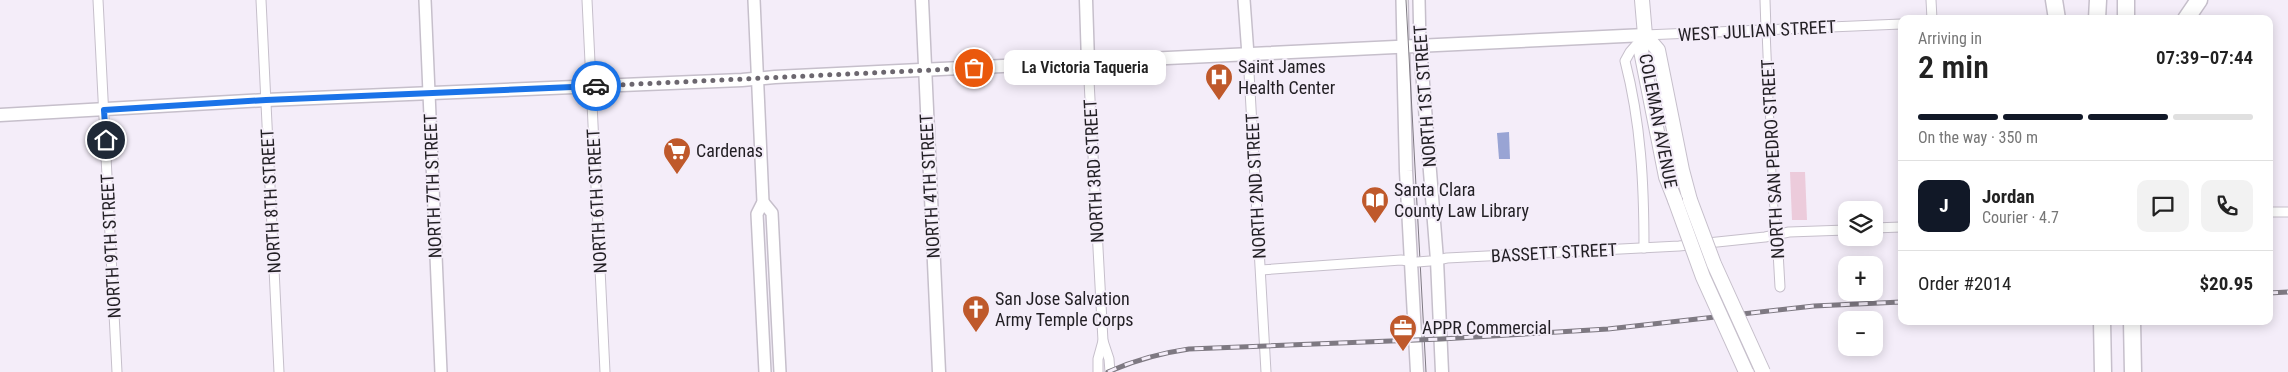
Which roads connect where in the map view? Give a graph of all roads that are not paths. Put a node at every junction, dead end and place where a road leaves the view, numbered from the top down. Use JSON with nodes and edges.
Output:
{"nodes":[{"id":1,"x":98,"y":0,"type":"edge"},
{"id":2,"x":261,"y":0,"type":"edge"},
{"id":3,"x":425,"y":0,"type":"edge"},
{"id":4,"x":587,"y":0,"type":"edge"},
{"id":5,"x":754,"y":0,"type":"edge"},
{"id":6,"x":922,"y":0,"type":"edge"},
{"id":7,"x":1086,"y":0,"type":"edge"},
{"id":8,"x":1244,"y":0,"type":"edge"},
{"id":9,"x":1402,"y":0,"type":"edge"},
{"id":10,"x":1419,"y":0,"type":"edge"},
{"id":11,"x":1642,"y":0,"type":"edge"},
{"id":12,"x":1765,"y":0,"type":"edge"},
{"id":13,"x":1932,"y":0,"type":"edge"},
{"id":14,"x":2054,"y":0,"type":"edge"},
{"id":15,"x":2098,"y":0,"type":"edge"},
{"id":16,"x":2126,"y":0,"type":"edge"},
{"id":17,"x":2199,"y":0,"type":"edge"},
{"id":18,"x":1932,"y":15,"type":"edge"},
{"id":19,"x":2056,"y":15,"type":"edge"},
{"id":20,"x":2097,"y":15,"type":"edge"},
{"id":21,"x":2126,"y":15,"type":"edge"},
{"id":22,"x":2189,"y":15,"type":"edge"},
{"id":23,"x":1898,"y":24,"type":"edge"},
{"id":24,"x":1766,"y":30,"type":"junction"},
{"id":25,"x":1645,"y":35,"type":"junction"},
{"id":26,"x":1403,"y":46,"type":"junction"},
{"id":27,"x":1420,"y":46,"type":"junction"},
{"id":28,"x":1248,"y":55,"type":"junction"},
{"id":29,"x":1088,"y":62,"type":"junction"},
{"id":30,"x":925,"y":70,"type":"junction"},
{"id":31,"x":757,"y":78,"type":"junction"},
{"id":32,"x":592,"y":86,"type":"junction"},
{"id":33,"x":429,"y":93,"type":"junction"},
{"id":34,"x":266,"y":100,"type":"junction"},
{"id":35,"x":104,"y":110,"type":"junction"},
{"id":36,"x":0,"y":115,"type":"edge"},
{"id":37,"x":763,"y":202,"type":"junction"},
{"id":38,"x":2273,"y":212,"type":"edge"},
{"id":39,"x":2288,"y":212,"type":"edge"},
{"id":40,"x":1898,"y":227,"type":"edge"},
{"id":41,"x":1883,"y":228,"type":"edge"},
{"id":42,"x":1838,"y":230,"type":"edge"},
{"id":43,"x":1778,"y":234,"type":"junction"},
{"id":44,"x":1644,"y":248,"type":"junction"},
{"id":45,"x":1434,"y":261,"type":"junction"},
{"id":46,"x":1414,"y":262,"type":"junction"},
{"id":47,"x":1261,"y":270,"type":"junction"},
{"id":48,"x":1780,"y":287,"type":"dead end"},
{"id":49,"x":2101,"y":325,"type":"edge"},
{"id":50,"x":2132,"y":325,"type":"edge"},
{"id":51,"x":2143,"y":325,"type":"edge"},
{"id":52,"x":1103,"y":341,"type":"junction"},
{"id":53,"x":117,"y":372,"type":"edge"},
{"id":54,"x":279,"y":372,"type":"edge"},
{"id":55,"x":441,"y":372,"type":"edge"},
{"id":56,"x":604,"y":372,"type":"edge"},
{"id":57,"x":765,"y":372,"type":"edge"},
{"id":58,"x":780,"y":372,"type":"edge"},
{"id":59,"x":939,"y":372,"type":"edge"},
{"id":60,"x":1098,"y":372,"type":"edge"},
{"id":61,"x":1110,"y":372,"type":"edge"},
{"id":62,"x":1266,"y":372,"type":"edge"},
{"id":63,"x":1417,"y":372,"type":"edge"},
{"id":64,"x":1442,"y":372,"type":"edge"},
{"id":65,"x":1746,"y":372,"type":"edge"},
{"id":66,"x":1763,"y":372,"type":"edge"},
{"id":67,"x":2103,"y":372,"type":"edge"},
{"id":68,"x":2133,"y":372,"type":"edge"},
{"id":69,"x":2144,"y":372,"type":"edge"}],
"edges":[{"from":1,"to":35,"type":"street","name":"NORTH 9TH STREET"},
{"from":2,"to":34,"type":"street","name":"NORTH 8TH STREET"},
{"from":3,"to":33,"type":"street","name":"NORTH 7TH STREET"},
{"from":4,"to":32,"type":"street","name":"NORTH 6TH STREET"},
{"from":5,"to":31,"type":"street"},
{"from":6,"to":30,"type":"main road","name":"NORTH 4TH STREET"},
{"from":7,"to":29,"type":"main road","name":"NORTH 3RD STREET"},
{"from":8,"to":28,"type":"street","name":"NORTH 2ND STREET"},
{"from":9,"to":26,"type":"street","name":"NORTH 1ST STREET"},
{"from":10,"to":27,"type":"street","name":"NORTH 1ST STREET"},
{"from":11,"to":25,"type":"main road"},
{"from":12,"to":24,"type":"street","name":"NORTH SAN PEDRO STREET"},
{"from":13,"to":18,"type":"street"},
{"from":14,"to":19,"type":"highway"},
{"from":15,"to":20,"type":"highway"},
{"from":16,"to":21,"type":"highway"},
{"from":17,"to":22,"type":"highway"},
{"from":23,"to":24,"type":"street","name":"WEST JULIAN STREET"},
{"from":24,"to":25,"type":"street","name":"WEST JULIAN STREET"},
{"from":24,"to":43,"type":"street","name":"NORTH SAN PEDRO STREET"},
{"from":25,"to":27,"type":"main road","name":"WEST JULIAN STREET"},
{"from":25,"to":44,"type":"street"},
{"from":25,"to":65,"type":"main road","name":"COLEMAN AVENUE","bridge":true},
{"from":25,"to":66,"type":"main road","name":"COLEMAN AVENUE","bridge":true},
{"from":26,"to":27,"type":"main road","name":"WEST JULIAN STREET"},
{"from":26,"to":28,"type":"main road","name":"WEST JULIAN STREET"},
{"from":26,"to":46,"type":"main road","name":"NORTH 1ST STREET"},
{"from":27,"to":45,"type":"main road","name":"NORTH 1ST STREET"},
{"from":28,"to":29,"type":"main road","name":"WEST JULIAN STREET"},
{"from":28,"to":47,"type":"street","name":"NORTH 2ND STREET"},
{"from":29,"to":30,"type":"main road","name":"WEST JULIAN STREET"},
{"from":29,"to":52,"type":"street","name":"NORTH 3RD STREET"},
{"from":30,"to":31,"type":"main road","name":"WEST JULIAN STREET"},
{"from":30,"to":59,"type":"main road","name":"NORTH 4TH STREET"},
{"from":31,"to":32,"type":"main road","name":"WEST JULIAN STREET"},
{"from":31,"to":37,"type":"street"},
{"from":32,"to":33,"type":"main road","name":"WEST JULIAN STREET"},
{"from":32,"to":56,"type":"street","name":"NORTH 6TH STREET"},
{"from":33,"to":34,"type":"main road","name":"WEST JULIAN STREET"},
{"from":33,"to":55,"type":"street","name":"NORTH 7TH STREET"},
{"from":34,"to":35,"type":"main road","name":"WEST JULIAN STREET"},
{"from":34,"to":54,"type":"street","name":"NORTH 8TH STREET"},
{"from":35,"to":36,"type":"main road","name":"WEST JULIAN STREET"},
{"from":35,"to":53,"type":"street","name":"NORTH 9TH STREET"},
{"from":37,"to":57,"type":"street"},
{"from":37,"to":58,"type":"street"},
{"from":38,"to":39,"type":"street"},
{"from":40,"to":41,"type":"street"},
{"from":42,"to":43,"type":"street","name":"BASSETT STREET"},
{"from":43,"to":44,"type":"street","name":"BASSETT STREET"},
{"from":43,"to":48,"type":"street","name":"NORTH SAN PEDRO STREET"},
{"from":44,"to":45,"type":"street","name":"BASSETT STREET"},
{"from":45,"to":46,"type":"street","name":"BASSETT STREET","bridge":true},
{"from":45,"to":64,"type":"main road","name":"NORTH 1ST STREET"},
{"from":46,"to":47,"type":"street","name":"BASSETT STREET"},
{"from":46,"to":63,"type":"main road","name":"NORTH 1ST STREET"},
{"from":47,"to":62,"type":"street","name":"NORTH 2ND STREET"},
{"from":49,"to":67,"type":"highway"},
{"from":50,"to":68,"type":"highway"},
{"from":51,"to":69,"type":"highway"},
{"from":52,"to":60,"type":"street","name":"NORTH 3RD STREET"},
{"from":52,"to":61,"type":"street","name":"NORTH 3RD STREET"}]}
